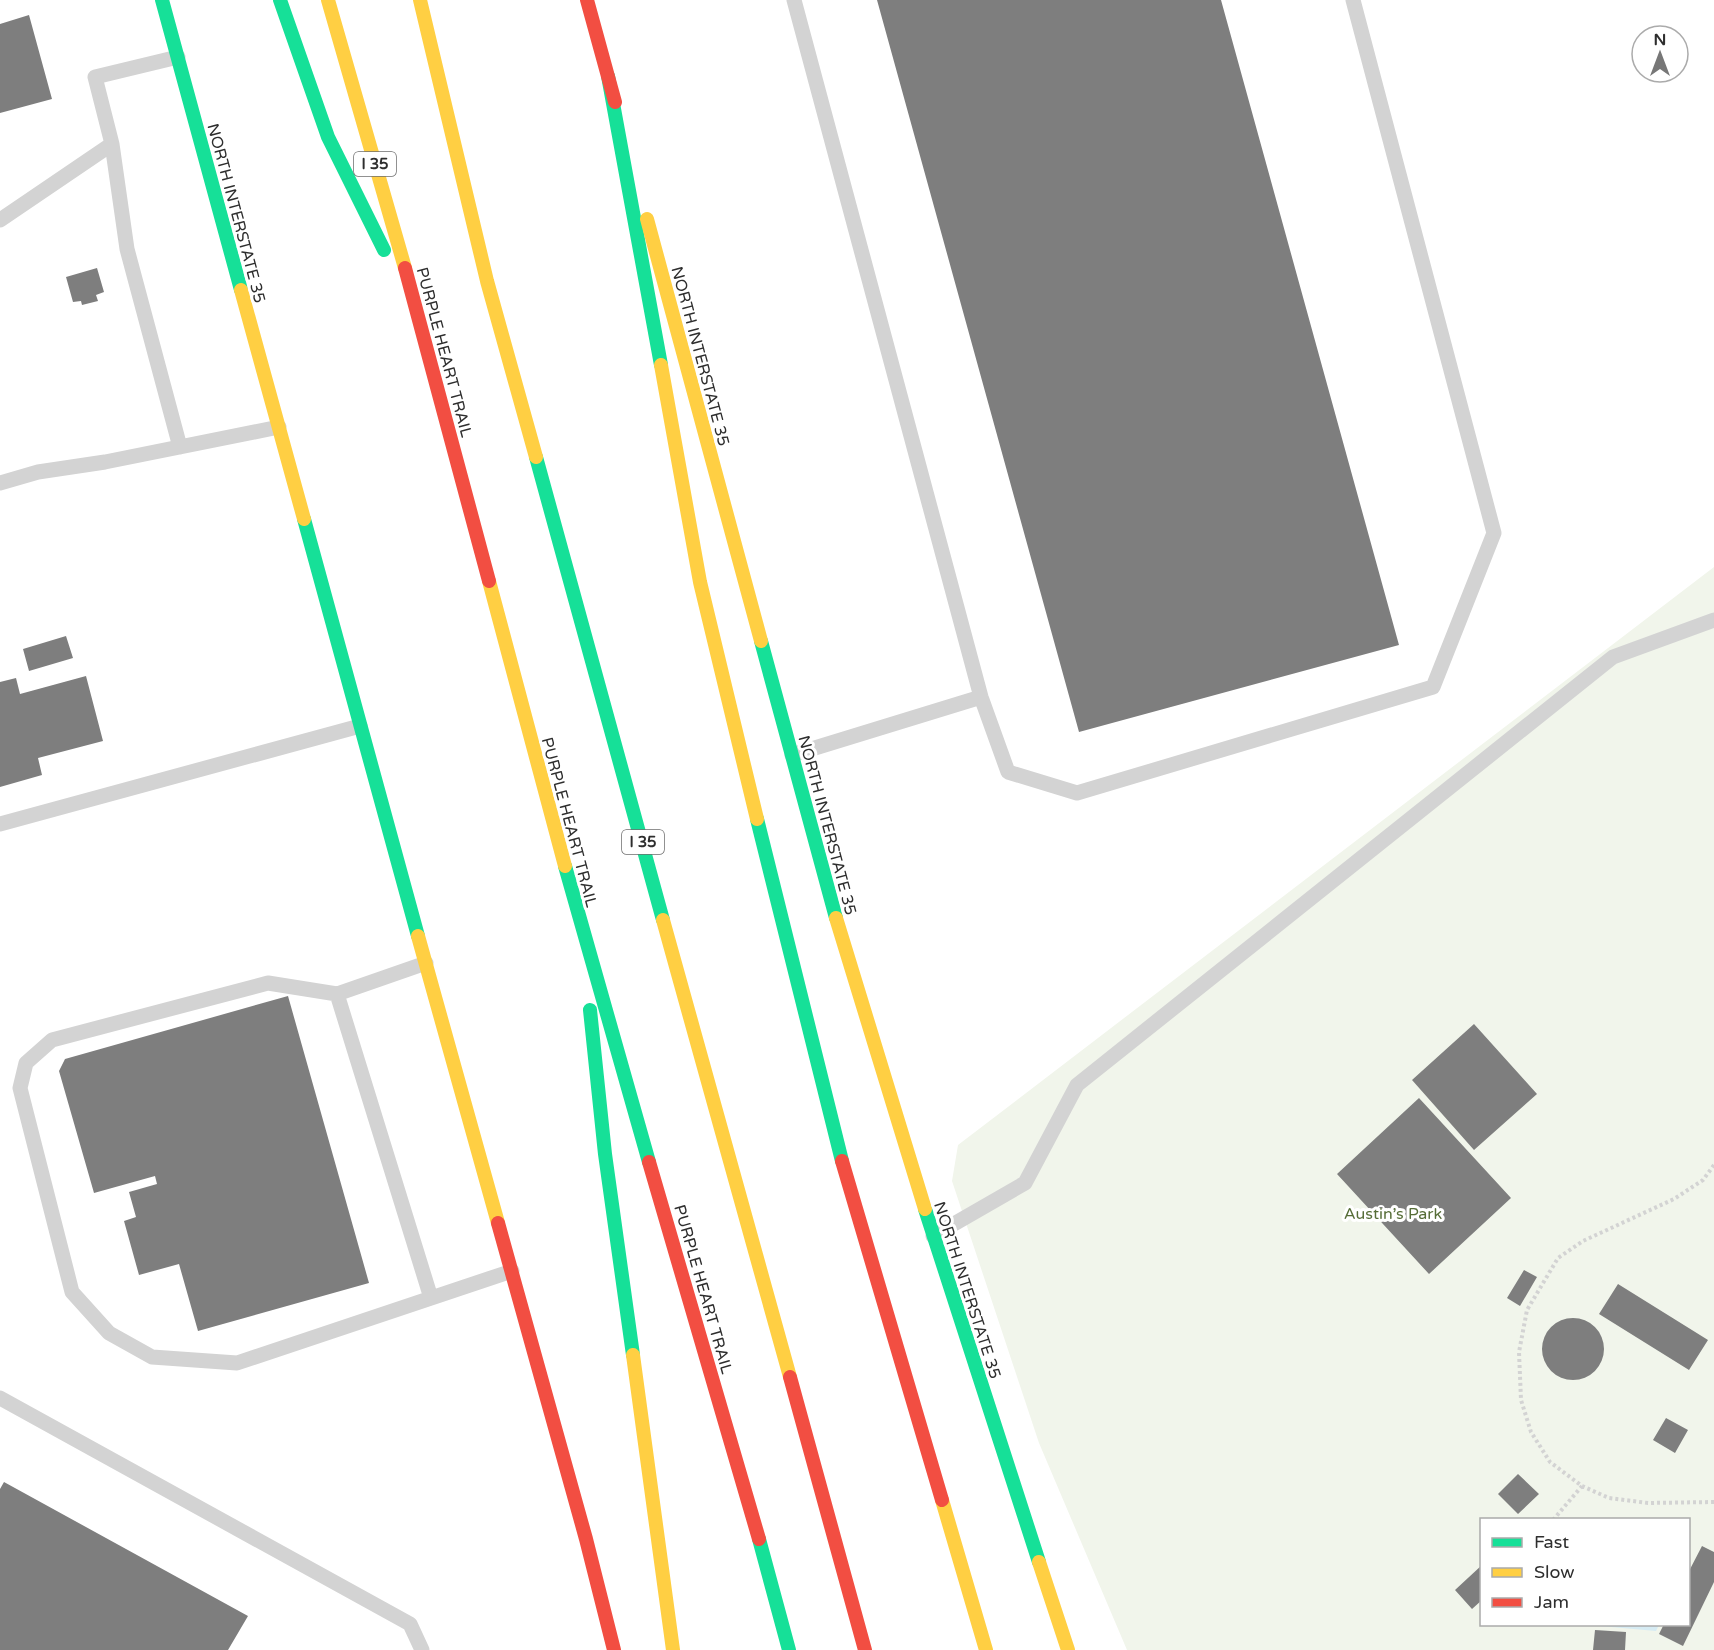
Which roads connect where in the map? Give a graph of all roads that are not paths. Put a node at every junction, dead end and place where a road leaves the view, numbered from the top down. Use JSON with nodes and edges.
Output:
{"nodes":[{"id":1,"x":162,"y":0,"type":"edge"},
{"id":2,"x":280,"y":0,"type":"edge"},
{"id":3,"x":328,"y":0,"type":"edge"},
{"id":4,"x":420,"y":0,"type":"edge"},
{"id":5,"x":587,"y":0,"type":"edge"},
{"id":6,"x":794,"y":0,"type":"edge"},
{"id":7,"x":1353,"y":0,"type":"edge"},
{"id":8,"x":178,"y":57,"type":"junction"},
{"id":9,"x":608,"y":76,"type":"junction"},
{"id":10,"x":112,"y":144,"type":"junction"},
{"id":11,"x":0,"y":220,"type":"edge"},
{"id":12,"x":422,"y":328,"type":"junction"},
{"id":13,"x":279,"y":427,"type":"junction"},
{"id":14,"x":180,"y":447,"type":"junction"},
{"id":15,"x":0,"y":483,"type":"edge"},
{"id":16,"x":1714,"y":620,"type":"edge"},
{"id":17,"x":981,"y":697,"type":"junction"},
{"id":18,"x":360,"y":726,"type":"junction"},
{"id":19,"x":792,"y":755,"type":"junction"},
{"id":20,"x":0,"y":824,"type":"edge"},
{"id":21,"x":581,"y":928,"type":"junction"},
{"id":22,"x":426,"y":963,"type":"junction"},
{"id":23,"x":337,"y":994,"type":"junction"},
{"id":24,"x":933,"y":1236,"type":"junction"},
{"id":25,"x":512,"y":1271,"type":"junction"},
{"id":26,"x":431,"y":1298,"type":"junction"},
{"id":27,"x":0,"y":1398,"type":"edge"},
{"id":28,"x":422,"y":1650,"type":"edge"},
{"id":29,"x":614,"y":1650,"type":"edge"},
{"id":30,"x":673,"y":1650,"type":"edge"},
{"id":31,"x":789,"y":1650,"type":"edge"},
{"id":32,"x":865,"y":1650,"type":"edge"},
{"id":33,"x":986,"y":1650,"type":"edge"},
{"id":34,"x":1068,"y":1650,"type":"edge"}],
"edges":[{"from":1,"to":8,"type":"main road","name":"NORTH INTERSTATE 35"},
{"from":2,"to":12,"type":"main road"},
{"from":3,"to":12,"type":"main road","name":"PURPLE HEART TRAIL","number":"I 35"},
{"from":4,"to":32,"type":"main road","number":"I 35"},
{"from":5,"to":9,"type":"main road","name":"NORTH INTERSTATE 35"},
{"from":6,"to":17,"type":"lane"},
{"from":7,"to":17,"type":"lane"},
{"from":8,"to":10,"type":"lane"},
{"from":8,"to":13,"type":"main road","name":"NORTH INTERSTATE 35"},
{"from":9,"to":19,"type":"main road","name":"NORTH INTERSTATE 35"},
{"from":9,"to":33,"type":"main road"},
{"from":10,"to":11,"type":"lane"},
{"from":10,"to":14,"type":"lane"},
{"from":12,"to":21,"type":"main road","name":"PURPLE HEART TRAIL","number":"I 35"},
{"from":13,"to":14,"type":"lane"},
{"from":13,"to":18,"type":"main road","name":"NORTH INTERSTATE 35"},
{"from":14,"to":15,"type":"lane"},
{"from":16,"to":24,"type":"lane"},
{"from":17,"to":19,"type":"lane"},
{"from":18,"to":20,"type":"lane"},
{"from":18,"to":22,"type":"main road","name":"NORTH INTERSTATE 35"},
{"from":19,"to":24,"type":"main road","name":"NORTH INTERSTATE 35"},
{"from":21,"to":30,"type":"main road"},
{"from":21,"to":31,"type":"main road","name":"PURPLE HEART TRAIL","number":"I 35"},
{"from":22,"to":23,"type":"lane"},
{"from":22,"to":25,"type":"main road","name":"NORTH INTERSTATE 35"},
{"from":23,"to":26,"type":"lane"},
{"from":23,"to":26,"type":"lane"},
{"from":24,"to":34,"type":"main road","name":"NORTH INTERSTATE 35"},
{"from":25,"to":26,"type":"lane"},
{"from":25,"to":29,"type":"main road","name":"NORTH INTERSTATE 35"},
{"from":27,"to":28,"type":"lane"}]}
